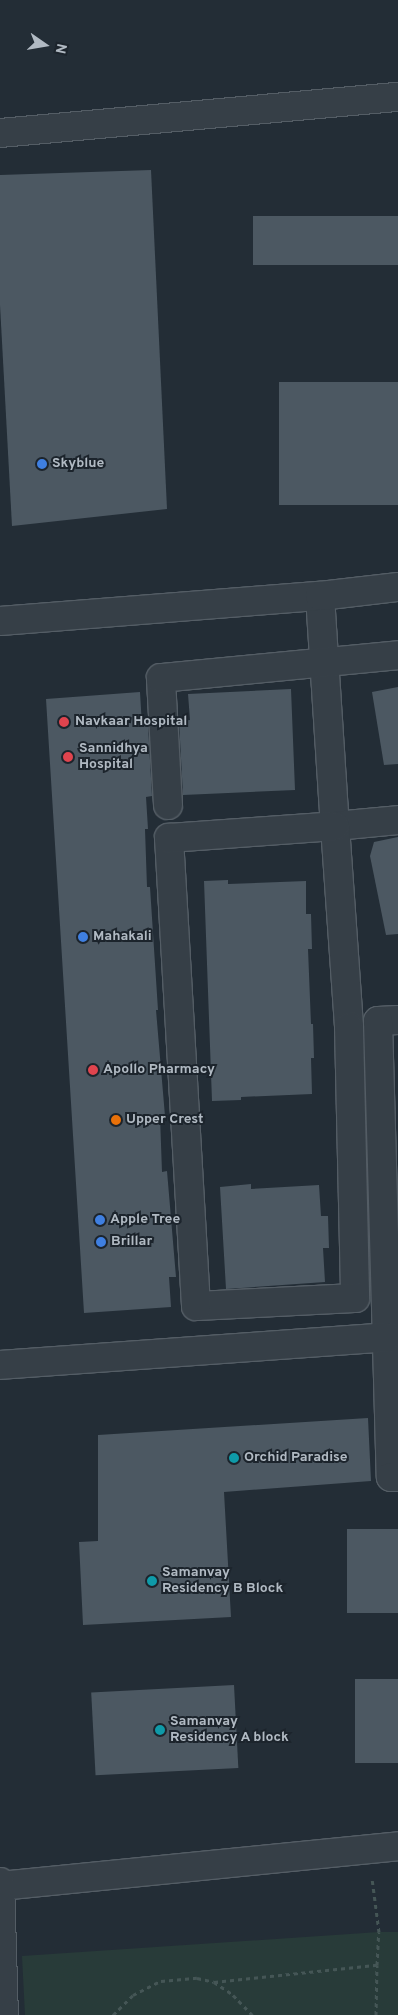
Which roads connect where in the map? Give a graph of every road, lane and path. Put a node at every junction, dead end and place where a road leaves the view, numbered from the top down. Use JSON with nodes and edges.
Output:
{"nodes":[{"id":1,"x":398,"y":96,"type":"edge"},
{"id":2,"x":0,"y":133,"type":"edge"},
{"id":3,"x":398,"y":587,"type":"edge"},
{"id":4,"x":320,"y":596,"type":"junction"},
{"id":5,"x":0,"y":621,"type":"edge"},
{"id":6,"x":398,"y":655,"type":"edge"},
{"id":7,"x":325,"y":664,"type":"junction"},
{"id":8,"x":168,"y":805,"type":"dead end"},
{"id":9,"x":398,"y":820,"type":"edge"},
{"id":10,"x":335,"y":826,"type":"junction"},
{"id":11,"x":398,"y":1020,"type":"edge"},
{"id":12,"x":390,"y":1172,"type":"edge"},
{"id":13,"x":391,"y":1344,"type":"edge"},
{"id":14,"x":0,"y":1365,"type":"edge"},
{"id":15,"x":398,"y":1477,"type":"edge"},
{"id":16,"x":398,"y":1846,"type":"edge"},
{"id":17,"x":368,"y":1850,"type":"junction"},
{"id":18,"x":0,"y":1884,"type":"edge"},
{"id":19,"x":377,"y":1965,"type":"junction"},
{"id":20,"x":214,"y":1982,"type":"junction"},
{"id":21,"x":4,"y":2015,"type":"edge"},
{"id":22,"x":113,"y":2015,"type":"edge"},
{"id":23,"x":252,"y":2015,"type":"edge"},
{"id":24,"x":376,"y":2015,"type":"edge"}],
"edges":[{"from":1,"to":2,"type":"street"},
{"from":3,"to":4,"type":"street"},
{"from":4,"to":5,"type":"street"},
{"from":4,"to":7,"type":"street"},
{"from":6,"to":7,"type":"street"},
{"from":7,"to":8,"type":"street"},
{"from":7,"to":10,"type":"street"},
{"from":9,"to":10,"type":"street"},
{"from":10,"to":10,"type":"street"},
{"from":11,"to":12,"type":"street"},
{"from":12,"to":13,"type":"street"},
{"from":13,"to":14,"type":"street"},
{"from":13,"to":15,"type":"street"},
{"from":16,"to":17,"type":"street"},
{"from":17,"to":18,"type":"street"},
{"from":17,"to":19,"type":"path"},
{"from":18,"to":21,"type":"street"},
{"from":19,"to":20,"type":"path"},
{"from":19,"to":24,"type":"path"},
{"from":20,"to":22,"type":"path"},
{"from":20,"to":23,"type":"path"}]}
